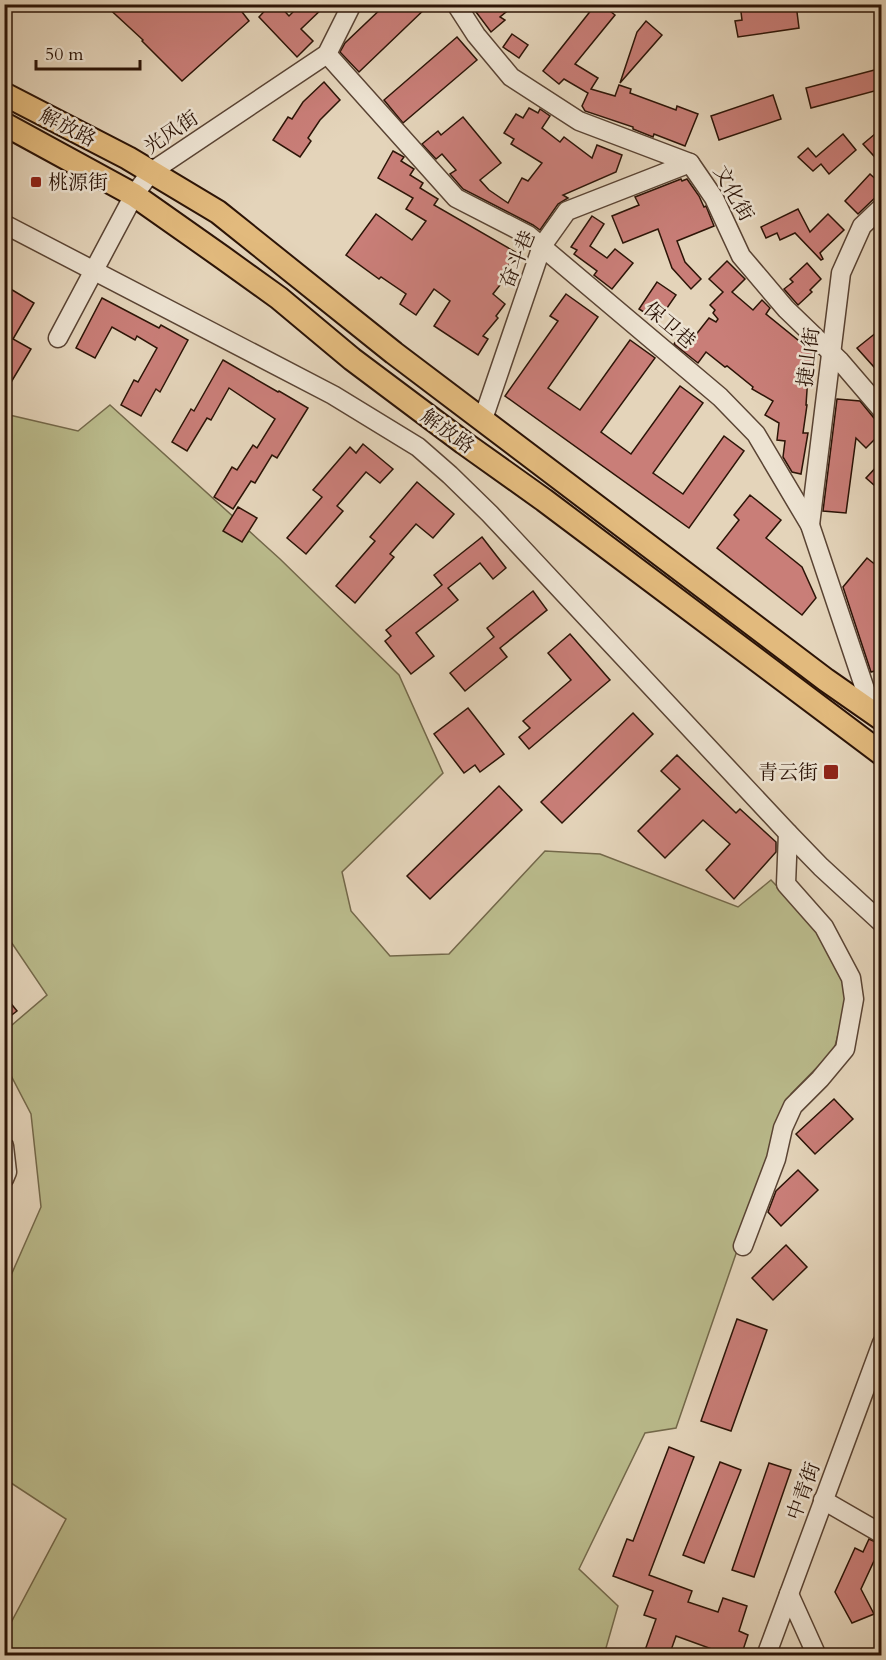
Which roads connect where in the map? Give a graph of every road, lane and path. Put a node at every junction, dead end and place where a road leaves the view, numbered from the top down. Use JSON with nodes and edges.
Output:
{"nodes":[{"id":1,"x":352,"y":4,"type":"edge"},
{"id":2,"x":456,"y":4,"type":"edge"},
{"id":3,"x":327,"y":54,"type":"junction"},
{"id":4,"x":4,"y":94,"type":"edge"},
{"id":5,"x":4,"y":124,"type":"edge"},
{"id":6,"x":690,"y":163,"type":"junction"},
{"id":7,"x":151,"y":172,"type":"junction"},
{"id":8,"x":134,"y":195,"type":"junction"},
{"id":9,"x":882,"y":207,"type":"edge"},
{"id":10,"x":4,"y":224,"type":"edge"},
{"id":11,"x":542,"y":246,"type":"junction"},
{"id":12,"x":94,"y":270,"type":"junction"},
{"id":13,"x":58,"y":338,"type":"dead end"},
{"id":14,"x":831,"y":353,"type":"junction"},
{"id":15,"x":882,"y":410,"type":"edge"},
{"id":16,"x":483,"y":419,"type":"junction"},
{"id":17,"x":810,"y":525,"type":"junction"},
{"id":18,"x":879,"y":711,"type":"edge"},
{"id":19,"x":882,"y":754,"type":"edge"},
{"id":20,"x":788,"y":833,"type":"junction"},
{"id":21,"x":882,"y":923,"type":"edge"},
{"id":22,"x":4,"y":1146,"type":"edge"},
{"id":23,"x":4,"y":1179,"type":"edge"},
{"id":24,"x":743,"y":1246,"type":"dead end"},
{"id":25,"x":882,"y":1342,"type":"edge"},
{"id":26,"x":824,"y":1500,"type":"junction"},
{"id":27,"x":882,"y":1534,"type":"edge"},
{"id":28,"x":789,"y":1594,"type":"junction"},
{"id":29,"x":766,"y":1656,"type":"edge"},
{"id":30,"x":817,"y":1656,"type":"edge"}],
"edges":[{"from":1,"to":3,"type":"street","name":"光风街"},
{"from":2,"to":6,"type":"street","name":"文化街"},
{"from":3,"to":7,"type":"street","name":"光风街"},
{"from":3,"to":11,"type":"street","name":"保卫巷"},
{"from":4,"to":7,"type":"main road","name":"解放路"},
{"from":5,"to":8,"type":"main road","name":"解放路"},
{"from":6,"to":11,"type":"street","name":"奋斗巷"},
{"from":6,"to":14,"type":"street","name":"文化街"},
{"from":7,"to":8,"type":"street","name":"光风街"},
{"from":7,"to":16,"type":"main road","name":"解放路"},
{"from":8,"to":12,"type":"street","name":"光风街"},
{"from":8,"to":19,"type":"main road","name":"解放路"},
{"from":9,"to":14,"type":"street","name":"捷山街"},
{"from":10,"to":12,"type":"street"},
{"from":11,"to":16,"type":"street","name":"奋斗巷"},
{"from":11,"to":17,"type":"street","name":"保卫巷"},
{"from":12,"to":13,"type":"street","name":"光风街"},
{"from":12,"to":20,"type":"street"},
{"from":14,"to":15,"type":"street","name":"文化街"},
{"from":14,"to":17,"type":"street","name":"捷山街"},
{"from":16,"to":18,"type":"main road","name":"解放路"},
{"from":17,"to":18,"type":"street","name":"保卫巷"},
{"from":20,"to":21,"type":"street"},
{"from":20,"to":24,"type":"street"},
{"from":22,"to":23,"type":"street"},
{"from":25,"to":26,"type":"street","name":"中青街"},
{"from":26,"to":27,"type":"street"},
{"from":26,"to":28,"type":"street","name":"中青街"},
{"from":28,"to":29,"type":"street","name":"中青街"},
{"from":28,"to":30,"type":"street"}]}
